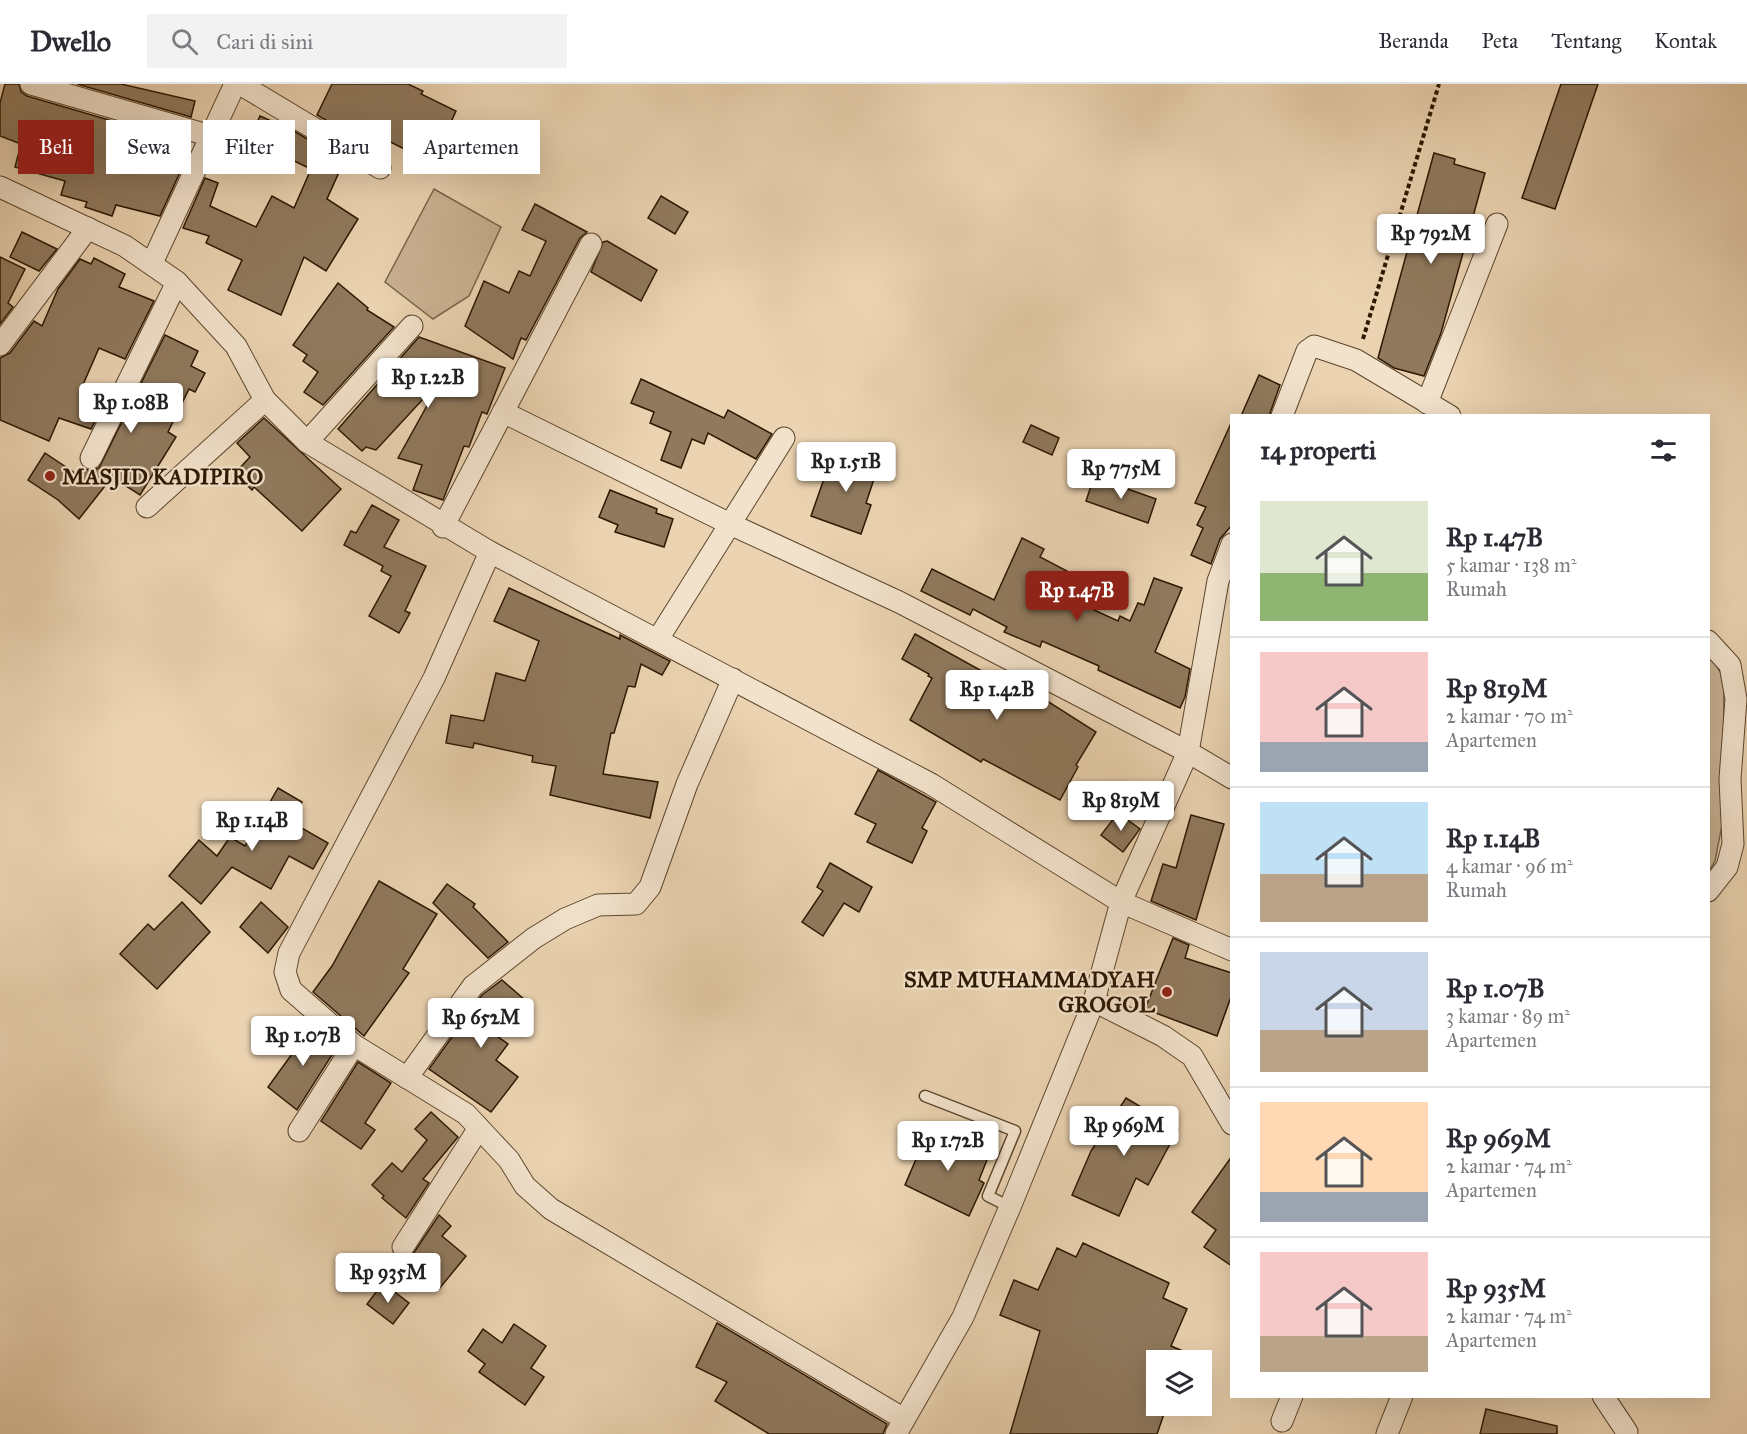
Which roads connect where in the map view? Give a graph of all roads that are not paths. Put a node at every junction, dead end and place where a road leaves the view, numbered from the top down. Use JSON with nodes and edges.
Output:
{"nodes":[{"id":1,"x":31,"y":84,"type":"edge"},
{"id":2,"x":236,"y":84,"type":"edge"},
{"id":3,"x":240,"y":84,"type":"edge"},
{"id":4,"x":219,"y":120,"type":"edge"},
{"id":5,"x":307,"y":124,"type":"edge"},
{"id":6,"x":203,"y":134,"type":"edge"},
{"id":7,"x":203,"y":153,"type":"edge"},
{"id":8,"x":0,"y":187,"type":"edge"},
{"id":9,"x":1497,"y":224,"type":"dead end"},
{"id":10,"x":88,"y":228,"type":"junction"},
{"id":11,"x":591,"y":244,"type":"dead end"},
{"id":12,"x":152,"y":263,"type":"junction"},
{"id":13,"x":177,"y":282,"type":"junction"},
{"id":14,"x":412,"y":326,"type":"dead end"},
{"id":15,"x":0,"y":345,"type":"edge"},
{"id":16,"x":264,"y":400,"type":"junction"},
{"id":17,"x":1427,"y":403,"type":"junction"},
{"id":18,"x":503,"y":412,"type":"junction"},
{"id":19,"x":1283,"y":414,"type":"edge"},
{"id":20,"x":1446,"y":414,"type":"edge"},
{"id":21,"x":784,"y":438,"type":"dead end"},
{"id":22,"x":307,"y":442,"type":"junction"},
{"id":23,"x":91,"y":458,"type":"dead end"},
{"id":24,"x":147,"y":507,"type":"dead end"},
{"id":25,"x":730,"y":524,"type":"junction"},
{"id":26,"x":443,"y":526,"type":"junction"},
{"id":27,"x":490,"y":552,"type":"junction"},
{"id":28,"x":1226,"y":563,"type":"edge"},
{"id":29,"x":658,"y":639,"type":"junction"},
{"id":30,"x":1710,"y":643,"type":"edge"},
{"id":31,"x":733,"y":679,"type":"junction"},
{"id":32,"x":1188,"y":752,"type":"junction"},
{"id":33,"x":1230,"y":777,"type":"edge"},
{"id":34,"x":1710,"y":888,"type":"edge"},
{"id":35,"x":1121,"y":902,"type":"junction"},
{"id":36,"x":1230,"y":949,"type":"edge"},
{"id":37,"x":1094,"y":1001,"type":"junction"},
{"id":38,"x":354,"y":1045,"type":"junction"},
{"id":39,"x":407,"y":1078,"type":"junction"},
{"id":40,"x":925,"y":1096,"type":"dead end"},
{"id":41,"x":1230,"y":1121,"type":"edge"},
{"id":42,"x":479,"y":1128,"type":"junction"},
{"id":43,"x":299,"y":1131,"type":"dead end"},
{"id":44,"x":1010,"y":1207,"type":"junction"},
{"id":45,"x":403,"y":1247,"type":"dead end"},
{"id":46,"x":1291,"y":1398,"type":"edge"},
{"id":47,"x":1401,"y":1398,"type":"edge"},
{"id":48,"x":1604,"y":1398,"type":"edge"},
{"id":49,"x":1618,"y":1398,"type":"edge"},
{"id":50,"x":1282,"y":1421,"type":"dead end"},
{"id":51,"x":900,"y":1426,"type":"edge"},
{"id":52,"x":1627,"y":1433,"type":"edge"},
{"id":53,"x":1387,"y":1434,"type":"edge"}],
"edges":[{"from":1,"to":6,"type":"street"},
{"from":2,"to":4,"type":"street"},
{"from":3,"to":5,"type":"street"},
{"from":7,"to":12,"type":"street"},
{"from":8,"to":10,"type":"street"},
{"from":9,"to":17,"type":"street"},
{"from":10,"to":12,"type":"street"},
{"from":10,"to":15,"type":"street"},
{"from":11,"to":18,"type":"street"},
{"from":12,"to":13,"type":"street"},
{"from":13,"to":16,"type":"street"},
{"from":13,"to":23,"type":"street"},
{"from":14,"to":22,"type":"street"},
{"from":16,"to":22,"type":"street"},
{"from":16,"to":24,"type":"street"},
{"from":17,"to":19,"type":"street"},
{"from":17,"to":20,"type":"street"},
{"from":18,"to":25,"type":"street"},
{"from":18,"to":26,"type":"street"},
{"from":21,"to":25,"type":"street"},
{"from":22,"to":26,"type":"street"},
{"from":25,"to":29,"type":"street"},
{"from":25,"to":32,"type":"street"},
{"from":26,"to":27,"type":"street"},
{"from":27,"to":29,"type":"street"},
{"from":27,"to":38,"type":"street"},
{"from":28,"to":32,"type":"street"},
{"from":29,"to":31,"type":"street"},
{"from":30,"to":34,"type":"street"},
{"from":31,"to":35,"type":"street"},
{"from":31,"to":39,"type":"street"},
{"from":32,"to":33,"type":"street"},
{"from":32,"to":35,"type":"street"},
{"from":35,"to":36,"type":"street"},
{"from":35,"to":37,"type":"street"},
{"from":37,"to":41,"type":"street"},
{"from":37,"to":44,"type":"street"},
{"from":38,"to":39,"type":"street"},
{"from":38,"to":43,"type":"street"},
{"from":39,"to":42,"type":"street"},
{"from":40,"to":44,"type":"lane"},
{"from":42,"to":45,"type":"street"},
{"from":42,"to":51,"type":"street"},
{"from":44,"to":51,"type":"street"},
{"from":46,"to":50,"type":"street"},
{"from":47,"to":53,"type":"street"},
{"from":48,"to":52,"type":"street"},
{"from":49,"to":52,"type":"street"}]}
